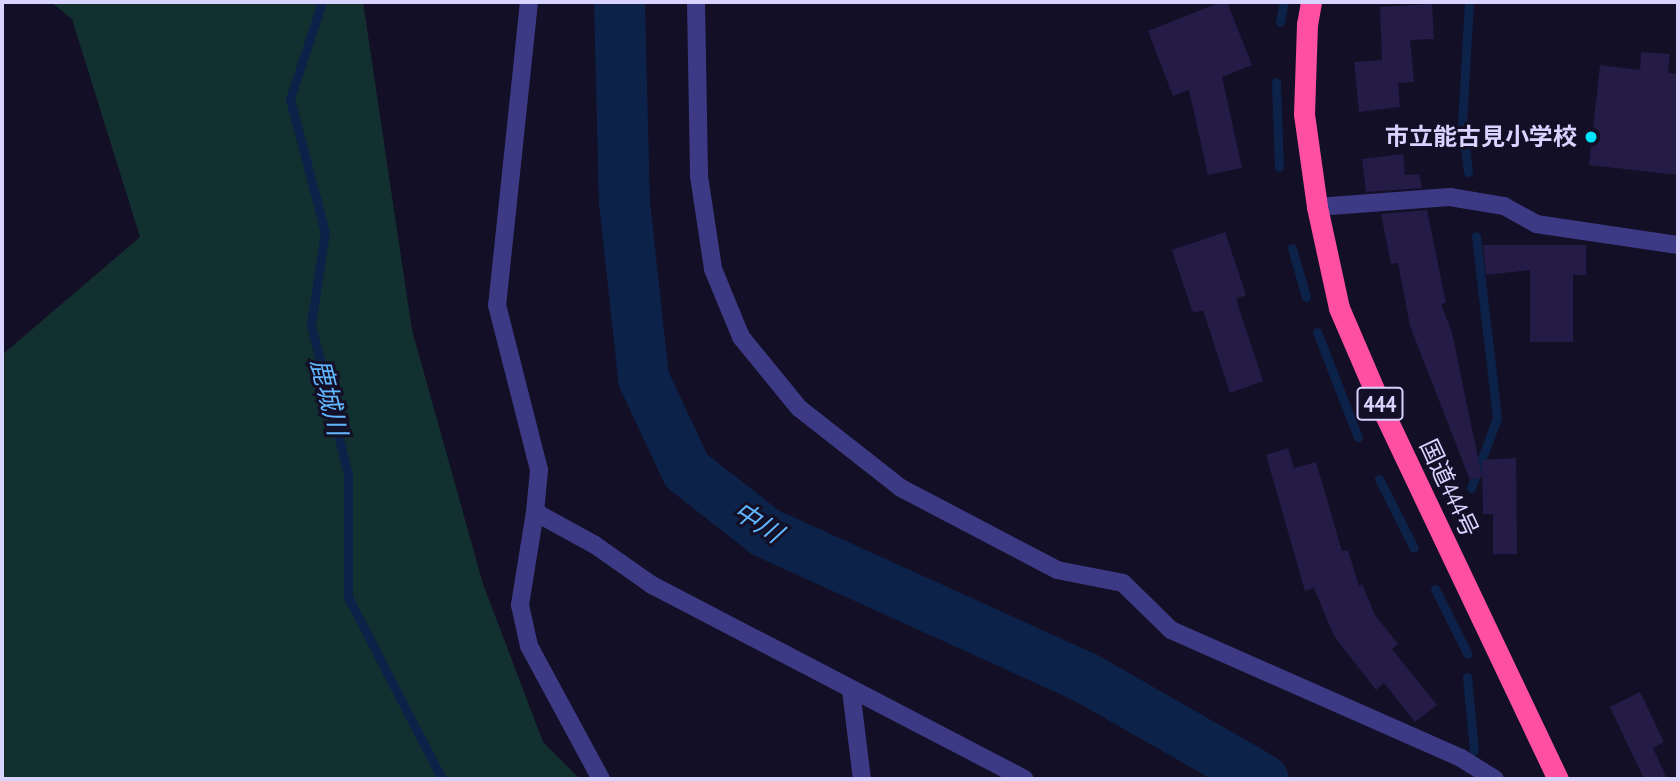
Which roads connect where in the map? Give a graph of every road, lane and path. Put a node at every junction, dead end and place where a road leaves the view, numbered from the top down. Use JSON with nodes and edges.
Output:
{"nodes":[{"id":1,"x":529,"y":2,"type":"edge"},
{"id":2,"x":696,"y":2,"type":"edge"},
{"id":3,"x":1311,"y":2,"type":"edge"},
{"id":4,"x":1317,"y":207,"type":"junction"},
{"id":5,"x":1678,"y":245,"type":"edge"},
{"id":6,"x":536,"y":512,"type":"junction"},
{"id":7,"x":851,"y":690,"type":"junction"},
{"id":8,"x":601,"y":779,"type":"edge"},
{"id":9,"x":862,"y":779,"type":"edge"},
{"id":10,"x":1025,"y":779,"type":"edge"},
{"id":11,"x":1495,"y":779,"type":"edge"},
{"id":12,"x":1558,"y":779,"type":"edge"}],
"edges":[{"from":1,"to":6,"type":"street"},
{"from":2,"to":11,"type":"street"},
{"from":3,"to":4,"type":"highway","name":"国道444号","number":"444"},
{"from":4,"to":5,"type":"street"},
{"from":4,"to":12,"type":"highway","name":"国道444号","number":"444"},
{"from":6,"to":7,"type":"street"},
{"from":6,"to":8,"type":"street"},
{"from":7,"to":9,"type":"street"},
{"from":7,"to":10,"type":"street"}]}
